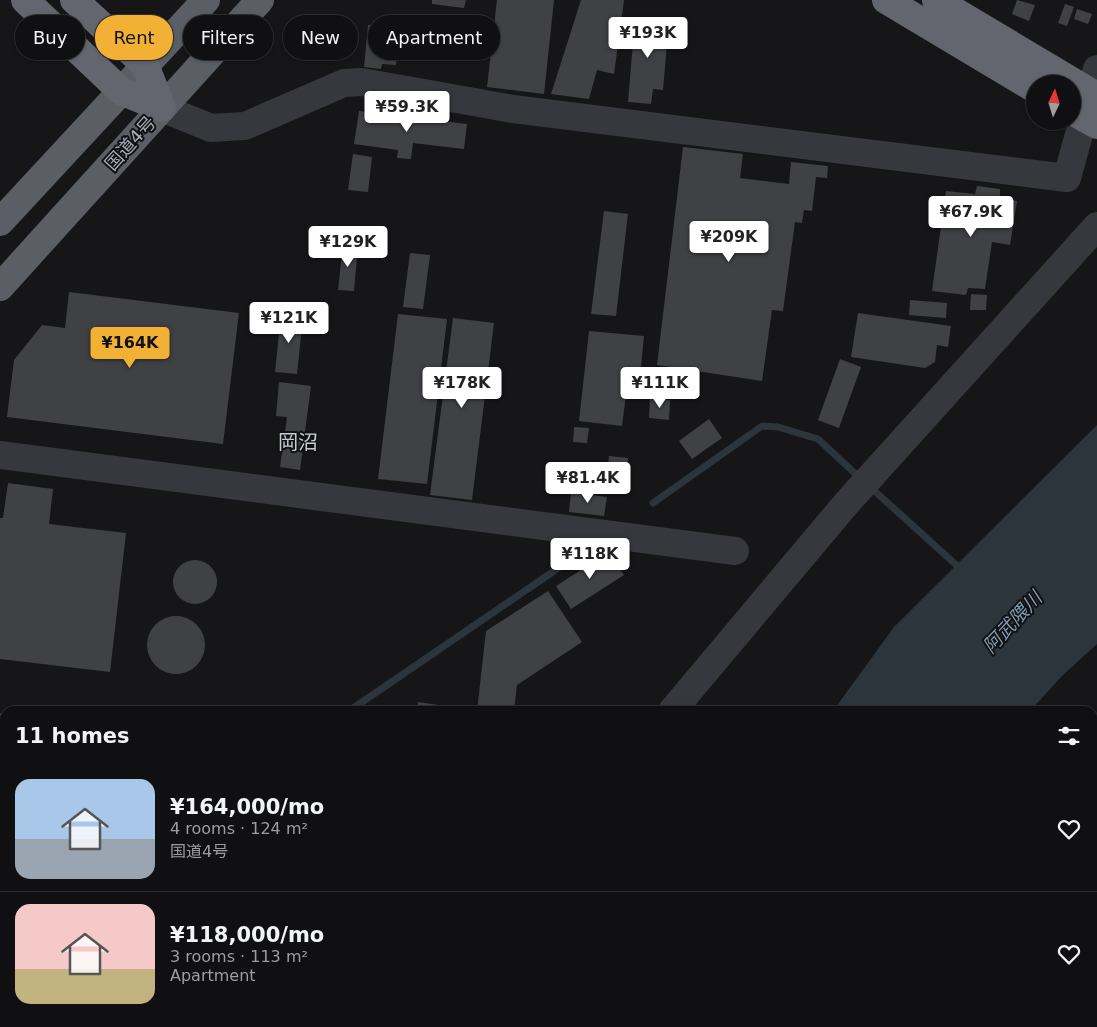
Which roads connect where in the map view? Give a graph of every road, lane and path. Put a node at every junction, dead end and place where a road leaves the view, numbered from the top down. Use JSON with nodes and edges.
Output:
{"nodes":[{"id":1,"x":25,"y":0,"type":"edge"},
{"id":2,"x":74,"y":0,"type":"edge"},
{"id":3,"x":206,"y":0,"type":"edge"},
{"id":4,"x":260,"y":0,"type":"edge"},
{"id":5,"x":886,"y":0,"type":"edge"},
{"id":6,"x":936,"y":0,"type":"edge"},
{"id":7,"x":145,"y":65,"type":"junction"},
{"id":8,"x":1097,"y":69,"type":"edge"},
{"id":9,"x":1026,"y":84,"type":"edge"},
{"id":10,"x":121,"y":91,"type":"junction"},
{"id":11,"x":1097,"y":96,"type":"edge"},
{"id":12,"x":162,"y":108,"type":"junction"},
{"id":13,"x":1081,"y":116,"type":"edge"},
{"id":14,"x":1097,"y":125,"type":"edge"},
{"id":15,"x":0,"y":222,"type":"edge"},
{"id":16,"x":1097,"y":226,"type":"edge"},
{"id":17,"x":0,"y":287,"type":"edge"},
{"id":18,"x":0,"y":455,"type":"edge"},
{"id":19,"x":735,"y":552,"type":"dead end"},
{"id":20,"x":676,"y":706,"type":"edge"}],
"edges":[{"from":1,"to":10,"type":"highway"},
{"from":2,"to":7,"type":"highway"},
{"from":3,"to":7,"type":"highway"},
{"from":4,"to":12,"type":"highway","name":"国道4号"},
{"from":5,"to":9,"type":"highway"},
{"from":6,"to":11,"type":"highway","bridge":true},
{"from":7,"to":10,"type":"highway"},
{"from":7,"to":12,"type":"highway"},
{"from":8,"to":12,"type":"street"},
{"from":10,"to":12,"type":"highway"},
{"from":10,"to":15,"type":"highway"},
{"from":12,"to":17,"type":"highway","name":"国道4号"},
{"from":13,"to":14,"type":"highway","bridge":true},
{"from":16,"to":20,"type":"street"},
{"from":18,"to":19,"type":"street"}]}
